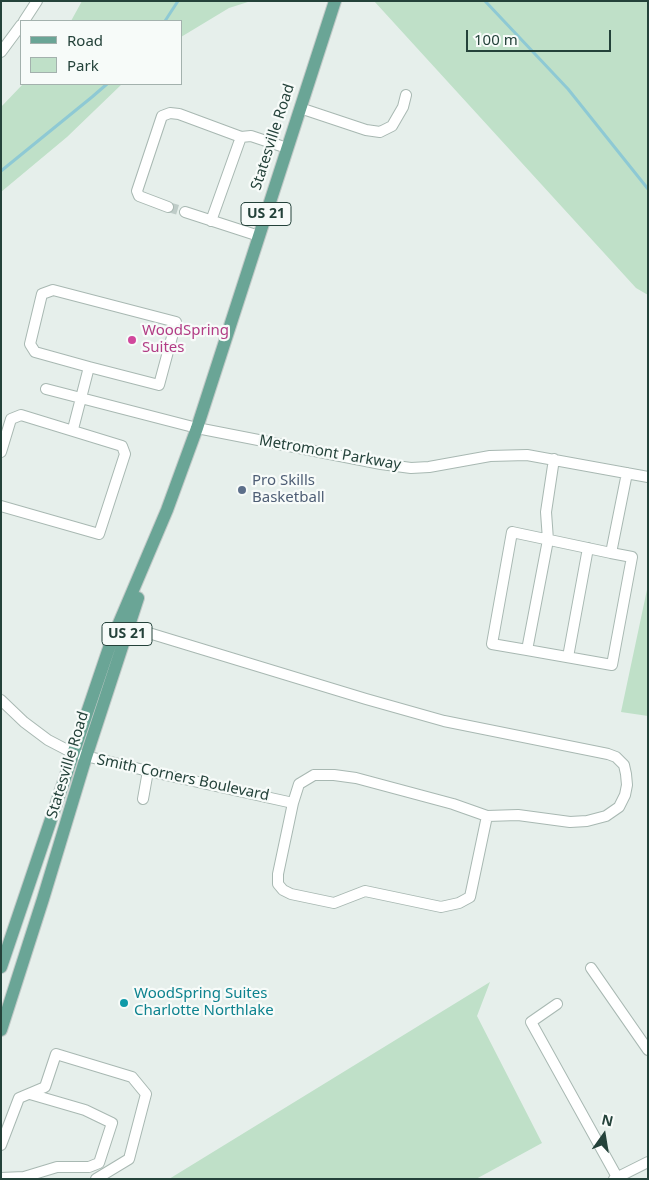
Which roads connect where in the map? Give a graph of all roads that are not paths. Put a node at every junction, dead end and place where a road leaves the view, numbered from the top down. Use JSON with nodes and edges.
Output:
{"nodes":[{"id":1,"x":37,"y":1,"type":"edge"},
{"id":2,"x":335,"y":1,"type":"edge"},
{"id":3,"x":25,"y":20,"type":"edge"},
{"id":4,"x":20,"y":26,"type":"edge"},
{"id":5,"x":1,"y":52,"type":"edge"},
{"id":6,"x":406,"y":95,"type":"dead end"},
{"id":7,"x":300,"y":108,"type":"junction"},
{"id":8,"x":241,"y":137,"type":"junction"},
{"id":9,"x":287,"y":148,"type":"junction"},
{"id":10,"x":168,"y":207,"type":"tunnel mouth"},
{"id":11,"x":185,"y":212,"type":"tunnel mouth"},
{"id":12,"x":211,"y":221,"type":"junction"},
{"id":13,"x":259,"y":236,"type":"junction"},
{"id":14,"x":88,"y":367,"type":"junction"},
{"id":15,"x":46,"y":389,"type":"dead end"},
{"id":16,"x":81,"y":398,"type":"junction"},
{"id":17,"x":197,"y":428,"type":"junction"},
{"id":18,"x":72,"y":429,"type":"junction"},
{"id":19,"x":1,"y":452,"type":"edge"},
{"id":20,"x":554,"y":459,"type":"junction"},
{"id":21,"x":626,"y":473,"type":"junction"},
{"id":22,"x":648,"y":477,"type":"edge"},
{"id":23,"x":1,"y":506,"type":"edge"},
{"id":24,"x":167,"y":510,"type":"junction"},
{"id":25,"x":548,"y":540,"type":"junction"},
{"id":26,"x":588,"y":548,"type":"junction"},
{"id":27,"x":611,"y":553,"type":"junction"},
{"id":28,"x":129,"y":627,"type":"junction"},
{"id":29,"x":527,"y":650,"type":"junction"},
{"id":30,"x":568,"y":657,"type":"junction"},
{"id":31,"x":1,"y":700,"type":"edge"},
{"id":32,"x":73,"y":753,"type":"junction"},
{"id":33,"x":86,"y":757,"type":"junction"},
{"id":34,"x":148,"y":771,"type":"junction"},
{"id":35,"x":144,"y":799,"type":"dead end"},
{"id":36,"x":293,"y":803,"type":"junction"},
{"id":37,"x":487,"y":816,"type":"junction"},
{"id":38,"x":1,"y":967,"type":"edge"},
{"id":39,"x":592,"y":968,"type":"dead end"},
{"id":40,"x":557,"y":1004,"type":"dead end"},
{"id":41,"x":1,"y":1030,"type":"edge"},
{"id":42,"x":648,"y":1050,"type":"edge"},
{"id":43,"x":30,"y":1094,"type":"junction"},
{"id":44,"x":1,"y":1145,"type":"edge"},
{"id":45,"x":648,"y":1162,"type":"edge"},
{"id":46,"x":1,"y":1178,"type":"edge"},
{"id":47,"x":615,"y":1178,"type":"edge"},
{"id":48,"x":96,"y":1179,"type":"edge"}],
"edges":[{"from":1,"to":3,"type":"street"},
{"from":2,"to":7,"type":"main road","name":"Statesville Road","number":"US 21"},
{"from":4,"to":5,"type":"street"},
{"from":6,"to":7,"type":"street"},
{"from":7,"to":9,"type":"main road","name":"Statesville Road","number":"US 21"},
{"from":8,"to":9,"type":"street"},
{"from":8,"to":10,"type":"street"},
{"from":8,"to":12,"type":"street"},
{"from":9,"to":13,"type":"main road","name":"Statesville Road","number":"US 21"},
{"from":11,"to":12,"type":"street"},
{"from":12,"to":13,"type":"street"},
{"from":13,"to":17,"type":"main road","name":"Statesville Road","number":"US 21"},
{"from":14,"to":14,"type":"street"},
{"from":14,"to":16,"type":"street"},
{"from":15,"to":16,"type":"street","name":"Metromont Parkway"},
{"from":16,"to":17,"type":"street","name":"Metromont Parkway"},
{"from":16,"to":18,"type":"street"},
{"from":17,"to":20,"type":"street","name":"Metromont Parkway"},
{"from":17,"to":24,"type":"main road","name":"Statesville Road","number":"US 21"},
{"from":18,"to":19,"type":"street"},
{"from":18,"to":23,"type":"street"},
{"from":20,"to":21,"type":"street","name":"Metromont Parkway"},
{"from":20,"to":25,"type":"street"},
{"from":21,"to":22,"type":"street","name":"Metromont Parkway"},
{"from":21,"to":27,"type":"street"},
{"from":24,"to":28,"type":"main road","name":"Statesville Road","number":"US 21"},
{"from":24,"to":32,"type":"main road","name":"Statesville Road","number":"US 21"},
{"from":25,"to":26,"type":"street"},
{"from":25,"to":29,"type":"street"},
{"from":25,"to":29,"type":"street"},
{"from":26,"to":27,"type":"street"},
{"from":26,"to":30,"type":"street"},
{"from":27,"to":30,"type":"street"},
{"from":28,"to":33,"type":"main road","name":"Statesville Road","number":"US 21"},
{"from":28,"to":37,"type":"street"},
{"from":29,"to":30,"type":"street"},
{"from":31,"to":32,"type":"street","name":"Smith Corners Boulevard"},
{"from":32,"to":33,"type":"street","name":"Smith Corners Boulevard"},
{"from":32,"to":38,"type":"main road","name":"Statesville Road","number":"US 21"},
{"from":33,"to":34,"type":"street","name":"Smith Corners Boulevard"},
{"from":33,"to":41,"type":"main road","name":"Statesville Road","number":"US 21"},
{"from":34,"to":35,"type":"street"},
{"from":34,"to":36,"type":"street","name":"Smith Corners Boulevard"},
{"from":36,"to":37,"type":"street"},
{"from":36,"to":37,"type":"street"},
{"from":39,"to":42,"type":"street"},
{"from":40,"to":47,"type":"street"},
{"from":43,"to":44,"type":"street"},
{"from":43,"to":46,"type":"street"},
{"from":43,"to":48,"type":"street"},
{"from":45,"to":47,"type":"street"}]}
